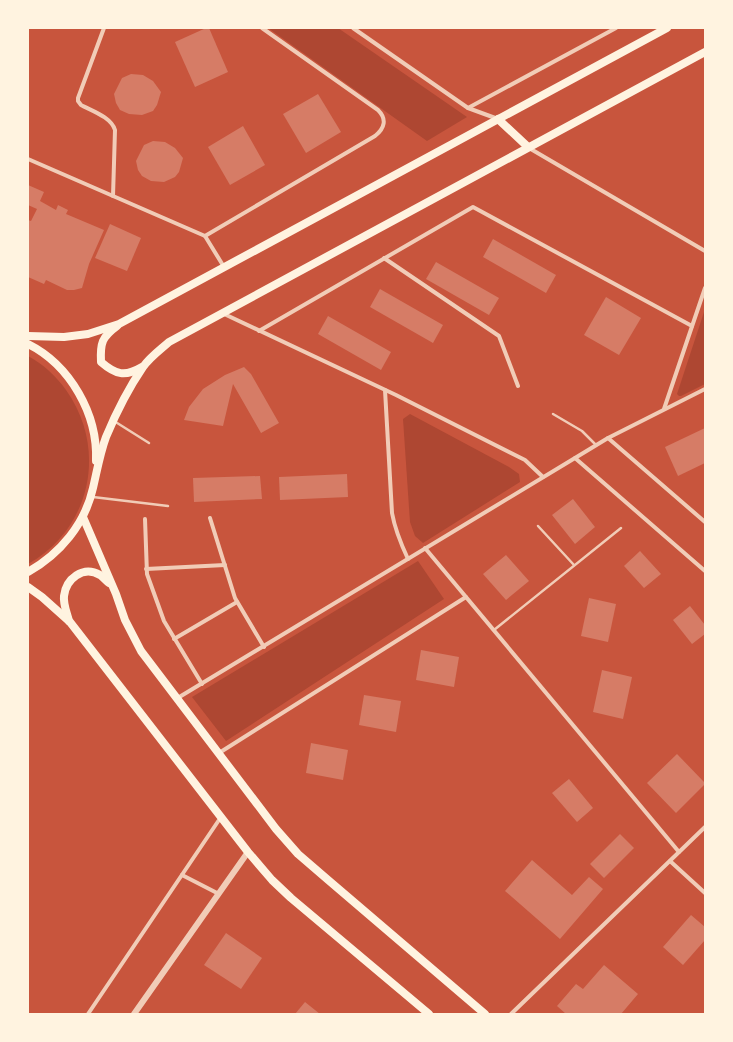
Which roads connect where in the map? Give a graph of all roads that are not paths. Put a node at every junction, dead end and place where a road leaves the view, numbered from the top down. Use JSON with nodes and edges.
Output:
{"nodes":[{"id":1,"x":104,"y":28,"type":"edge"},
{"id":2,"x":262,"y":28,"type":"edge"},
{"id":3,"x":353,"y":28,"type":"edge"},
{"id":4,"x":616,"y":28,"type":"edge"},
{"id":5,"x":667,"y":28,"type":"edge"},
{"id":6,"x":705,"y":52,"type":"edge"},
{"id":7,"x":468,"y":108,"type":"junction"},
{"id":8,"x":498,"y":119,"type":"junction"},
{"id":9,"x":528,"y":147,"type":"junction"},
{"id":10,"x":28,"y":159,"type":"edge"},
{"id":11,"x":113,"y":196,"type":"junction"},
{"id":12,"x":205,"y":236,"type":"junction"},
{"id":13,"x":705,"y":251,"type":"edge"},
{"id":14,"x":384,"y":258,"type":"junction"},
{"id":15,"x":224,"y":267,"type":"junction"},
{"id":16,"x":705,"y":288,"type":"edge"},
{"id":17,"x":221,"y":313,"type":"junction"},
{"id":18,"x":119,"y":324,"type":"junction"},
{"id":19,"x":692,"y":326,"type":"junction"},
{"id":20,"x":259,"y":331,"type":"junction"},
{"id":21,"x":28,"y":336,"type":"edge"},
{"id":22,"x":28,"y":344,"type":"edge"},
{"id":23,"x":144,"y":366,"type":"junction"},
{"id":24,"x":518,"y":386,"type":"dead end"},
{"id":25,"x":705,"y":389,"type":"edge"},
{"id":26,"x":385,"y":390,"type":"junction"},
{"id":27,"x":664,"y":409,"type":"junction"},
{"id":28,"x":553,"y":414,"type":"dead end"},
{"id":29,"x":114,"y":420,"type":"junction"},
{"id":30,"x":608,"y":438,"type":"junction"},
{"id":31,"x":149,"y":443,"type":"dead end"},
{"id":32,"x":596,"y":445,"type":"junction"},
{"id":33,"x":575,"y":458,"type":"junction"},
{"id":34,"x":96,"y":474,"type":"junction"},
{"id":35,"x":543,"y":477,"type":"junction"},
{"id":36,"x":90,"y":496,"type":"junction"},
{"id":37,"x":168,"y":506,"type":"dead end"},
{"id":38,"x":83,"y":517,"type":"junction"},
{"id":39,"x":210,"y":518,"type":"dead end"},
{"id":40,"x":145,"y":520,"type":"dead end"},
{"id":41,"x":705,"y":522,"type":"edge"},
{"id":42,"x":538,"y":526,"type":"dead end"},
{"id":43,"x":621,"y":528,"type":"dead end"},
{"id":44,"x":425,"y":548,"type":"junction"},
{"id":45,"x":408,"y":559,"type":"junction"},
{"id":46,"x":224,"y":565,"type":"junction"},
{"id":47,"x":574,"y":565,"type":"junction"},
{"id":48,"x":146,"y":569,"type":"junction"},
{"id":49,"x":705,"y":570,"type":"edge"},
{"id":50,"x":28,"y":572,"type":"edge"},
{"id":51,"x":28,"y":587,"type":"edge"},
{"id":52,"x":116,"y":594,"type":"junction"},
{"id":53,"x":466,"y":597,"type":"junction"},
{"id":54,"x":237,"y":602,"type":"junction"},
{"id":55,"x":70,"y":622,"type":"junction"},
{"id":56,"x":493,"y":630,"type":"junction"},
{"id":57,"x":174,"y":639,"type":"junction"},
{"id":58,"x":264,"y":647,"type":"junction"},
{"id":59,"x":202,"y":684,"type":"junction"},
{"id":60,"x":176,"y":699,"type":"junction"},
{"id":61,"x":218,"y":754,"type":"junction"},
{"id":62,"x":221,"y":817,"type":"junction"},
{"id":63,"x":705,"y":827,"type":"edge"},
{"id":64,"x":248,"y":852,"type":"junction"},
{"id":65,"x":679,"y":852,"type":"junction"},
{"id":66,"x":670,"y":861,"type":"junction"},
{"id":67,"x":182,"y":875,"type":"junction"},
{"id":68,"x":705,"y":893,"type":"edge"},
{"id":69,"x":219,"y":894,"type":"junction"},
{"id":70,"x":88,"y":1014,"type":"edge"},
{"id":71,"x":134,"y":1014,"type":"edge"},
{"id":72,"x":429,"y":1014,"type":"edge"},
{"id":73,"x":485,"y":1014,"type":"edge"},
{"id":74,"x":511,"y":1014,"type":"edge"}],
"edges":[{"from":1,"to":11,"type":"street"},
{"from":2,"to":12,"type":"street"},
{"from":3,"to":7,"type":"street"},
{"from":4,"to":7,"type":"street"},
{"from":5,"to":8,"type":"main road"},
{"from":6,"to":9,"type":"main road"},
{"from":7,"to":8,"type":"street"},
{"from":8,"to":9,"type":"main road"},
{"from":8,"to":15,"type":"main road"},
{"from":9,"to":13,"type":"street"},
{"from":9,"to":17,"type":"main road"},
{"from":10,"to":11,"type":"street"},
{"from":11,"to":12,"type":"street"},
{"from":12,"to":15,"type":"street"},
{"from":14,"to":19,"type":"street"},
{"from":14,"to":20,"type":"street"},
{"from":14,"to":24,"type":"street"},
{"from":15,"to":18,"type":"main road"},
{"from":16,"to":19,"type":"street"},
{"from":17,"to":20,"type":"street"},
{"from":17,"to":23,"type":"main road"},
{"from":18,"to":21,"type":"main road"},
{"from":18,"to":23,"type":"main road"},
{"from":19,"to":27,"type":"street"},
{"from":20,"to":26,"type":"street"},
{"from":22,"to":34,"type":"main road"},
{"from":23,"to":29,"type":"main road"},
{"from":25,"to":27,"type":"street"},
{"from":26,"to":35,"type":"street"},
{"from":26,"to":45,"type":"street"},
{"from":27,"to":30,"type":"street"},
{"from":28,"to":32,"type":"lane"},
{"from":29,"to":31,"type":"lane"},
{"from":29,"to":34,"type":"main road"},
{"from":30,"to":32,"type":"street"},
{"from":30,"to":41,"type":"street"},
{"from":32,"to":33,"type":"street"},
{"from":33,"to":35,"type":"street"},
{"from":33,"to":49,"type":"street"},
{"from":34,"to":36,"type":"main road"},
{"from":35,"to":44,"type":"street"},
{"from":36,"to":37,"type":"lane"},
{"from":36,"to":38,"type":"main road"},
{"from":38,"to":50,"type":"main road"},
{"from":38,"to":52,"type":"main road"},
{"from":39,"to":46,"type":"street"},
{"from":40,"to":48,"type":"street"},
{"from":42,"to":47,"type":"lane"},
{"from":43,"to":47,"type":"lane"},
{"from":44,"to":45,"type":"street"},
{"from":44,"to":53,"type":"street"},
{"from":45,"to":58,"type":"street"},
{"from":46,"to":48,"type":"street"},
{"from":46,"to":54,"type":"street"},
{"from":47,"to":56,"type":"lane"},
{"from":48,"to":57,"type":"street"},
{"from":51,"to":55,"type":"main road"},
{"from":52,"to":55,"type":"main road"},
{"from":52,"to":60,"type":"main road"},
{"from":53,"to":56,"type":"street"},
{"from":53,"to":61,"type":"street"},
{"from":54,"to":57,"type":"street"},
{"from":54,"to":58,"type":"street"},
{"from":55,"to":62,"type":"main road"},
{"from":56,"to":65,"type":"street"},
{"from":57,"to":59,"type":"street"},
{"from":58,"to":59,"type":"street"},
{"from":59,"to":60,"type":"street"},
{"from":60,"to":61,"type":"main road"},
{"from":61,"to":73,"type":"main road"},
{"from":62,"to":64,"type":"main road"},
{"from":62,"to":67,"type":"street"},
{"from":63,"to":65,"type":"street"},
{"from":64,"to":69,"type":"street"},
{"from":64,"to":72,"type":"main road"},
{"from":65,"to":66,"type":"street"},
{"from":66,"to":68,"type":"street"},
{"from":66,"to":74,"type":"street"},
{"from":67,"to":69,"type":"street"},
{"from":67,"to":70,"type":"street"},
{"from":69,"to":71,"type":"street"}]}
